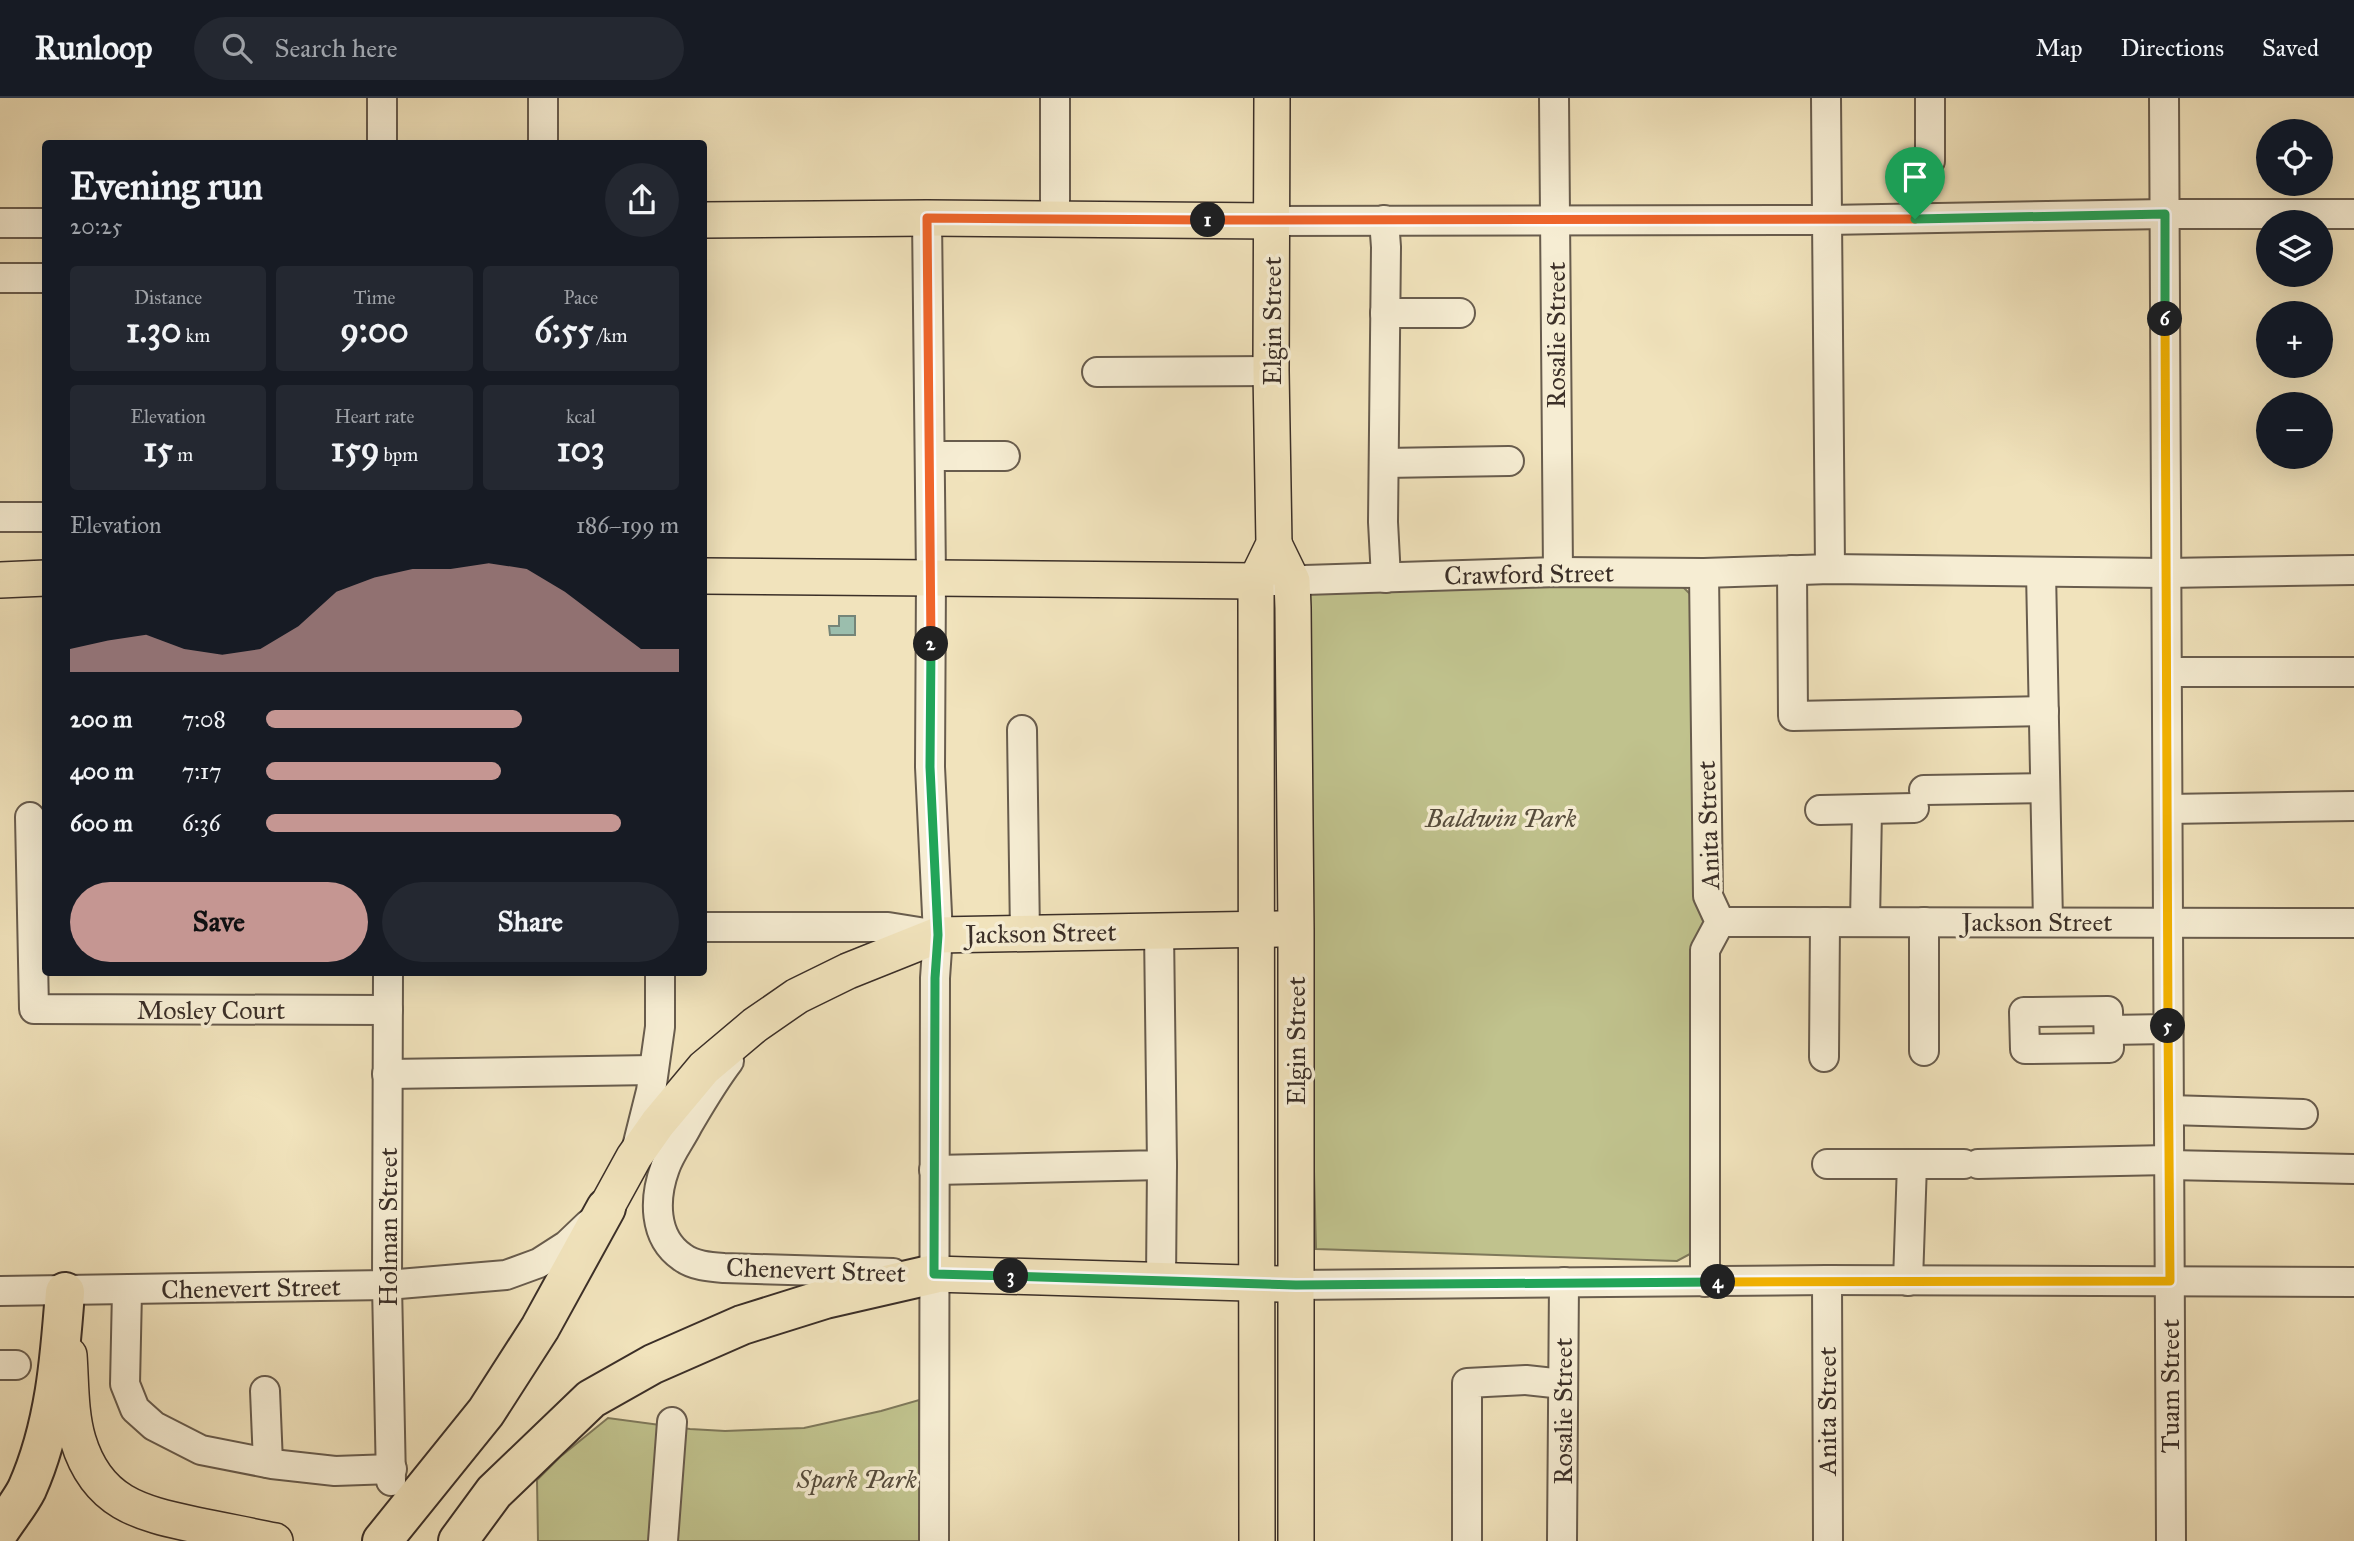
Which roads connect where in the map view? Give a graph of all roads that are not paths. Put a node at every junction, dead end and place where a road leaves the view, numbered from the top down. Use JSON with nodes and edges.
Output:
{"nodes":[{"id":1,"x":382,"y":98,"type":"edge"},
{"id":2,"x":543,"y":98,"type":"edge"},
{"id":3,"x":1055,"y":98,"type":"edge"},
{"id":4,"x":1272,"y":98,"type":"edge"},
{"id":5,"x":1554,"y":98,"type":"edge"},
{"id":6,"x":1826,"y":98,"type":"edge"},
{"id":7,"x":1930,"y":98,"type":"edge"},
{"id":8,"x":2164,"y":98,"type":"edge"},
{"id":9,"x":382,"y":140,"type":"edge"},
{"id":10,"x":543,"y":140,"type":"edge"},
{"id":11,"x":1930,"y":162,"type":"dead end"},
{"id":12,"x":2165,"y":214,"type":"junction"},
{"id":13,"x":2354,"y":214,"type":"edge"},
{"id":14,"x":927,"y":218,"type":"junction"},
{"id":15,"x":1055,"y":219,"type":"junction"},
{"id":16,"x":707,"y":220,"type":"edge"},
{"id":17,"x":1384,"y":220,"type":"junction"},
{"id":18,"x":1556,"y":220,"type":"junction"},
{"id":19,"x":1827,"y":220,"type":"junction"},
{"id":20,"x":1272,"y":221,"type":"junction"},
{"id":21,"x":42,"y":222,"type":"edge"},
{"id":22,"x":0,"y":223,"type":"edge"},
{"id":23,"x":0,"y":278,"type":"edge"},
{"id":24,"x":42,"y":278,"type":"edge"},
{"id":25,"x":1385,"y":313,"type":"junction"},
{"id":26,"x":1460,"y":313,"type":"dead end"},
{"id":27,"x":1271,"y":371,"type":"junction"},
{"id":28,"x":1097,"y":372,"type":"dead end"},
{"id":29,"x":930,"y":456,"type":"junction"},
{"id":30,"x":1005,"y":456,"type":"dead end"},
{"id":31,"x":1509,"y":461,"type":"dead end"},
{"id":32,"x":1384,"y":463,"type":"junction"},
{"id":33,"x":0,"y":517,"type":"edge"},
{"id":34,"x":42,"y":517,"type":"edge"},
{"id":35,"x":1273,"y":544,"type":"junction"},
{"id":36,"x":1830,"y":569,"type":"junction"},
{"id":37,"x":1792,"y":570,"type":"junction"},
{"id":38,"x":2354,"y":570,"type":"edge"},
{"id":39,"x":1558,"y":572,"type":"junction"},
{"id":40,"x":2041,"y":572,"type":"junction"},
{"id":41,"x":1704,"y":573,"type":"junction"},
{"id":42,"x":2166,"y":573,"type":"junction"},
{"id":43,"x":707,"y":576,"type":"edge"},
{"id":44,"x":931,"y":577,"type":"junction"},
{"id":45,"x":42,"y":578,"type":"edge"},
{"id":46,"x":1386,"y":578,"type":"junction"},
{"id":47,"x":0,"y":580,"type":"edge"},
{"id":48,"x":1256,"y":581,"type":"junction"},
{"id":49,"x":1292,"y":581,"type":"junction"},
{"id":50,"x":2354,"y":672,"type":"edge"},
{"id":51,"x":2167,"y":673,"type":"junction"},
{"id":52,"x":2044,"y":710,"type":"junction"},
{"id":53,"x":1022,"y":730,"type":"dead end"},
{"id":54,"x":2045,"y":789,"type":"junction"},
{"id":55,"x":2354,"y":806,"type":"edge"},
{"id":56,"x":1867,"y":809,"type":"junction"},
{"id":57,"x":2168,"y":809,"type":"junction"},
{"id":58,"x":1820,"y":810,"type":"dead end"},
{"id":59,"x":30,"y":817,"type":"dead end"},
{"id":60,"x":1720,"y":922,"type":"junction"},
{"id":61,"x":1825,"y":922,"type":"junction"},
{"id":62,"x":1865,"y":922,"type":"junction"},
{"id":63,"x":1924,"y":922,"type":"junction"},
{"id":64,"x":2048,"y":922,"type":"junction"},
{"id":65,"x":2168,"y":922,"type":"junction"},
{"id":66,"x":2354,"y":923,"type":"edge"},
{"id":67,"x":707,"y":927,"type":"edge"},
{"id":68,"x":1256,"y":929,"type":"junction"},
{"id":69,"x":1296,"y":929,"type":"junction"},
{"id":70,"x":1159,"y":931,"type":"junction"},
{"id":71,"x":1025,"y":934,"type":"junction"},
{"id":72,"x":938,"y":935,"type":"junction"},
{"id":73,"x":388,"y":976,"type":"edge"},
{"id":74,"x":660,"y":976,"type":"edge"},
{"id":75,"x":388,"y":1010,"type":"junction"},
{"id":76,"x":755,"y":1025,"type":"junction"},
{"id":77,"x":2168,"y":1029,"type":"junction"},
{"id":78,"x":2109,"y":1030,"type":"dead end"},
{"id":79,"x":1924,"y":1051,"type":"dead end"},
{"id":80,"x":1824,"y":1057,"type":"dead end"},
{"id":81,"x":653,"y":1070,"type":"junction"},
{"id":82,"x":387,"y":1074,"type":"junction"},
{"id":83,"x":2169,"y":1110,"type":"junction"},
{"id":84,"x":2303,"y":1114,"type":"dead end"},
{"id":85,"x":634,"y":1157,"type":"junction"},
{"id":86,"x":2169,"y":1162,"type":"junction"},
{"id":87,"x":1827,"y":1164,"type":"dead end"},
{"id":88,"x":1912,"y":1164,"type":"junction"},
{"id":89,"x":1162,"y":1165,"type":"junction"},
{"id":90,"x":2354,"y":1169,"type":"edge"},
{"id":91,"x":934,"y":1170,"type":"junction"},
{"id":92,"x":606,"y":1208,"type":"junction"},
{"id":93,"x":934,"y":1274,"type":"junction"},
{"id":94,"x":1826,"y":1280,"type":"junction"},
{"id":95,"x":1161,"y":1281,"type":"junction"},
{"id":96,"x":1908,"y":1281,"type":"junction"},
{"id":97,"x":2170,"y":1281,"type":"junction"},
{"id":98,"x":1564,"y":1282,"type":"junction"},
{"id":99,"x":1705,"y":1282,"type":"junction"},
{"id":100,"x":2354,"y":1282,"type":"edge"},
{"id":101,"x":1256,"y":1284,"type":"junction"},
{"id":102,"x":387,"y":1285,"type":"junction"},
{"id":103,"x":1296,"y":1285,"type":"junction"},
{"id":104,"x":127,"y":1290,"type":"junction"},
{"id":105,"x":0,"y":1291,"type":"edge"},
{"id":106,"x":65,"y":1292,"type":"junction"},
{"id":107,"x":1563,"y":1384,"type":"junction"},
{"id":108,"x":265,"y":1391,"type":"dead end"},
{"id":109,"x":672,"y":1422,"type":"dead end"},
{"id":110,"x":268,"y":1463,"type":"junction"},
{"id":111,"x":402,"y":1481,"type":"junction"},
{"id":112,"x":0,"y":1530,"type":"edge"},
{"id":113,"x":275,"y":1541,"type":"edge"},
{"id":114,"x":382,"y":1541,"type":"edge"},
{"id":115,"x":458,"y":1541,"type":"edge"},
{"id":116,"x":663,"y":1541,"type":"edge"},
{"id":117,"x":934,"y":1541,"type":"edge"},
{"id":118,"x":1256,"y":1541,"type":"edge"},
{"id":119,"x":1296,"y":1541,"type":"edge"},
{"id":120,"x":1467,"y":1541,"type":"edge"},
{"id":121,"x":1562,"y":1541,"type":"edge"},
{"id":122,"x":1828,"y":1541,"type":"edge"},
{"id":123,"x":2171,"y":1541,"type":"edge"}],
"edges":[{"from":1,"to":9,"type":"street"},
{"from":2,"to":10,"type":"street"},
{"from":3,"to":15,"type":"street"},
{"from":4,"to":20,"type":"main road","name":"Elgin Street"},
{"from":5,"to":18,"type":"street","name":"Rosalie Street"},
{"from":6,"to":19,"type":"street"},
{"from":7,"to":11,"type":"street"},
{"from":8,"to":12,"type":"street","name":"Tuam Street"},
{"from":12,"to":13,"type":"street"},
{"from":12,"to":19,"type":"street"},
{"from":12,"to":42,"type":"street","name":"Tuam Street"},
{"from":14,"to":15,"type":"main road"},
{"from":14,"to":16,"type":"main road"},
{"from":14,"to":29,"type":"street"},
{"from":15,"to":20,"type":"main road"},
{"from":17,"to":18,"type":"street"},
{"from":17,"to":20,"type":"street"},
{"from":17,"to":25,"type":"street"},
{"from":18,"to":19,"type":"street"},
{"from":18,"to":39,"type":"street","name":"Rosalie Street"},
{"from":19,"to":36,"type":"street"},
{"from":20,"to":27,"type":"main road","name":"Elgin Street"},
{"from":21,"to":22,"type":"street"},
{"from":23,"to":24,"type":"street"},
{"from":25,"to":26,"type":"street"},
{"from":25,"to":32,"type":"street"},
{"from":27,"to":28,"type":"street"},
{"from":27,"to":35,"type":"main road","name":"Elgin Street"},
{"from":29,"to":30,"type":"street"},
{"from":29,"to":44,"type":"street"},
{"from":31,"to":32,"type":"street"},
{"from":32,"to":46,"type":"street"},
{"from":33,"to":34,"type":"street"},
{"from":35,"to":48,"type":"main road","name":"Elgin Street"},
{"from":35,"to":49,"type":"main road","name":"Elgin Street"},
{"from":36,"to":37,"type":"street","name":"Crawford Street"},
{"from":36,"to":40,"type":"street","name":"Crawford Street"},
{"from":37,"to":41,"type":"street","name":"Crawford Street"},
{"from":37,"to":52,"type":"street"},
{"from":38,"to":42,"type":"street","name":"Crawford Street"},
{"from":39,"to":41,"type":"street","name":"Crawford Street"},
{"from":39,"to":46,"type":"street","name":"Crawford Street"},
{"from":40,"to":42,"type":"street","name":"Crawford Street"},
{"from":40,"to":52,"type":"street"},
{"from":41,"to":60,"type":"street","name":"Anita Street"},
{"from":42,"to":51,"type":"street","name":"Tuam Street"},
{"from":43,"to":44,"type":"main road","name":"Crawford Street"},
{"from":44,"to":48,"type":"main road","name":"Crawford Street"},
{"from":44,"to":72,"type":"street"},
{"from":45,"to":47,"type":"main road"},
{"from":46,"to":49,"type":"street","name":"Crawford Street"},
{"from":48,"to":49,"type":"street","name":"Crawford Street"},
{"from":48,"to":68,"type":"main road","name":"Elgin Street"},
{"from":49,"to":69,"type":"main road","name":"Elgin Street"},
{"from":50,"to":51,"type":"street"},
{"from":51,"to":57,"type":"street","name":"Tuam Street"},
{"from":52,"to":54,"type":"street"},
{"from":53,"to":71,"type":"street"},
{"from":54,"to":56,"type":"street"},
{"from":54,"to":64,"type":"street"},
{"from":55,"to":57,"type":"street"},
{"from":56,"to":58,"type":"street"},
{"from":56,"to":62,"type":"street"},
{"from":57,"to":65,"type":"street","name":"Tuam Street"},
{"from":59,"to":75,"type":"street","name":"Mosley Court"},
{"from":60,"to":61,"type":"street","name":"Jackson Street"},
{"from":60,"to":99,"type":"street","name":"Anita Street"},
{"from":61,"to":62,"type":"street","name":"Jackson Street"},
{"from":61,"to":80,"type":"street"},
{"from":62,"to":63,"type":"street","name":"Jackson Street"},
{"from":63,"to":64,"type":"street","name":"Jackson Street"},
{"from":63,"to":79,"type":"street"},
{"from":64,"to":65,"type":"street","name":"Jackson Street"},
{"from":65,"to":66,"type":"street","name":"Jackson Street"},
{"from":65,"to":77,"type":"street","name":"Tuam Street"},
{"from":67,"to":72,"type":"street","name":"Jackson Street"},
{"from":68,"to":69,"type":"main road","name":"Jackson Street"},
{"from":68,"to":70,"type":"main road","name":"Jackson Street"},
{"from":68,"to":101,"type":"main road","name":"Elgin Street"},
{"from":69,"to":103,"type":"main road","name":"Elgin Street"},
{"from":70,"to":71,"type":"main road","name":"Jackson Street"},
{"from":70,"to":89,"type":"street"},
{"from":71,"to":72,"type":"main road","name":"Jackson Street"},
{"from":72,"to":76,"type":"main road"},
{"from":72,"to":91,"type":"street"},
{"from":73,"to":75,"type":"street","name":"Holman Street"},
{"from":74,"to":81,"type":"street"},
{"from":75,"to":82,"type":"street","name":"Holman Street"},
{"from":76,"to":85,"type":"main road"},
{"from":76,"to":93,"type":"street","name":"Chenevert Street"},
{"from":77,"to":78,"type":"street"},
{"from":77,"to":83,"type":"street","name":"Tuam Street"},
{"from":81,"to":82,"type":"street"},
{"from":81,"to":85,"type":"street"},
{"from":82,"to":102,"type":"street","name":"Holman Street"},
{"from":83,"to":84,"type":"street"},
{"from":83,"to":86,"type":"street","name":"Tuam Street"},
{"from":85,"to":92,"type":"main road"},
{"from":86,"to":88,"type":"street"},
{"from":86,"to":90,"type":"street"},
{"from":86,"to":97,"type":"street","name":"Tuam Street"},
{"from":87,"to":88,"type":"street"},
{"from":88,"to":96,"type":"street"},
{"from":89,"to":91,"type":"street"},
{"from":89,"to":95,"type":"street"},
{"from":91,"to":93,"type":"street"},
{"from":92,"to":102,"type":"street","name":"Chenevert Street"},
{"from":92,"to":111,"type":"highway"},
{"from":93,"to":95,"type":"main road","name":"Chenevert Street"},
{"from":93,"to":115,"type":"highway"},
{"from":93,"to":117,"type":"street"},
{"from":94,"to":96,"type":"street","name":"Chenevert Street"},
{"from":94,"to":99,"type":"street","name":"Chenevert Street"},
{"from":94,"to":122,"type":"street","name":"Anita Street"},
{"from":95,"to":101,"type":"main road","name":"Chenevert Street"},
{"from":96,"to":97,"type":"street","name":"Chenevert Street"},
{"from":97,"to":100,"type":"street","name":"Chenevert Street"},
{"from":97,"to":123,"type":"street","name":"Tuam Street"},
{"from":98,"to":99,"type":"street","name":"Chenevert Street"},
{"from":98,"to":103,"type":"street","name":"Chenevert Street"},
{"from":98,"to":107,"type":"street","name":"Rosalie Street"},
{"from":101,"to":103,"type":"main road","name":"Chenevert Street"},
{"from":101,"to":118,"type":"main road","name":"Elgin Street"},
{"from":102,"to":104,"type":"street","name":"Chenevert Street"},
{"from":102,"to":111,"type":"street","name":"Holman Street"},
{"from":103,"to":119,"type":"main road","name":"Elgin Street"},
{"from":104,"to":106,"type":"street","name":"Chenevert Street"},
{"from":104,"to":110,"type":"street"},
{"from":105,"to":106,"type":"street","name":"Chenevert Street"},
{"from":106,"to":112,"type":"highway"},
{"from":106,"to":113,"type":"main road"},
{"from":107,"to":120,"type":"street"},
{"from":107,"to":121,"type":"street","name":"Rosalie Street"},
{"from":108,"to":110,"type":"street"},
{"from":109,"to":116,"type":"street"},
{"from":110,"to":111,"type":"street"},
{"from":111,"to":114,"type":"highway"}]}
